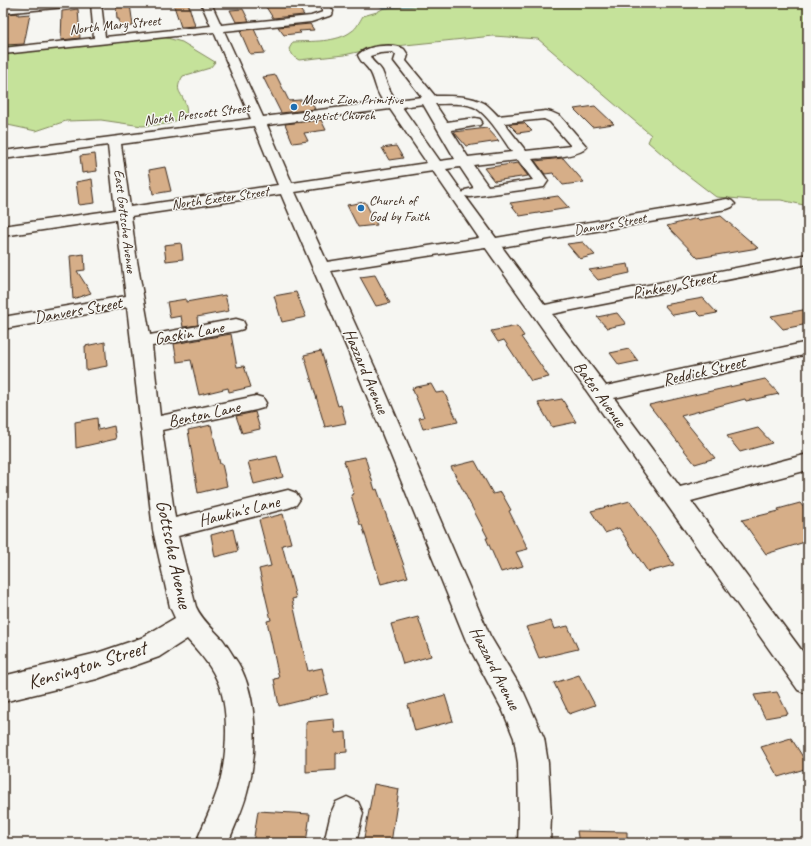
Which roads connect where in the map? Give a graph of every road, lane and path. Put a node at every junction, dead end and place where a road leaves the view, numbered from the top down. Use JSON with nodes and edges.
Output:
{"nodes":[{"id":1,"x":76,"y":3,"type":"edge"},
{"id":2,"x":96,"y":3,"type":"edge"},
{"id":3,"x":206,"y":3,"type":"edge"},
{"id":4,"x":323,"y":3,"type":"edge"},
{"id":5,"x":3,"y":10,"type":"edge"},
{"id":6,"x":217,"y":28,"type":"junction"},
{"id":7,"x":100,"y":41,"type":"junction"},
{"id":8,"x":3,"y":51,"type":"edge"},
{"id":9,"x":429,"y":100,"type":"junction"},
{"id":10,"x":394,"y":105,"type":"junction"},
{"id":11,"x":495,"y":120,"type":"junction"},
{"id":12,"x":259,"y":122,"type":"junction"},
{"id":13,"x":475,"y":122,"type":"dead end"},
{"id":14,"x":443,"y":127,"type":"junction"},
{"id":15,"x":114,"y":141,"type":"junction"},
{"id":16,"x":3,"y":155,"type":"edge"},
{"id":17,"x":522,"y":156,"type":"junction"},
{"id":18,"x":464,"y":162,"type":"junction"},
{"id":19,"x":438,"y":166,"type":"junction"},
{"id":20,"x":286,"y":188,"type":"junction"},
{"id":21,"x":484,"y":191,"type":"junction"},
{"id":22,"x":458,"y":195,"type":"junction"},
{"id":23,"x":727,"y":204,"type":"dead end"},
{"id":24,"x":123,"y":212,"type":"junction"},
{"id":25,"x":3,"y":231,"type":"edge"},
{"id":26,"x":491,"y":242,"type":"junction"},
{"id":27,"x":808,"y":259,"type":"edge"},
{"id":28,"x":321,"y":268,"type":"junction"},
{"id":29,"x":540,"y":311,"type":"junction"},
{"id":30,"x":139,"y":320,"type":"junction"},
{"id":31,"x":3,"y":323,"type":"edge"},
{"id":32,"x":236,"y":325,"type":"dead end"},
{"id":33,"x":808,"y":348,"type":"edge"},
{"id":34,"x":601,"y":394,"type":"junction"},
{"id":35,"x":256,"y":403,"type":"dead end"},
{"id":36,"x":151,"y":424,"type":"junction"},
{"id":37,"x":808,"y":462,"type":"edge"},
{"id":38,"x":675,"y":497,"type":"junction"},
{"id":39,"x":288,"y":499,"type":"dead end"},
{"id":40,"x":165,"y":530,"type":"junction"},
{"id":41,"x":190,"y":623,"type":"junction"},
{"id":42,"x":808,"y":681,"type":"edge"},
{"id":43,"x":3,"y":689,"type":"edge"},
{"id":44,"x":347,"y":813,"type":"dead end"},
{"id":45,"x":212,"y":843,"type":"edge"},
{"id":46,"x":340,"y":843,"type":"edge"},
{"id":47,"x":534,"y":843,"type":"edge"}],
"edges":[{"from":1,"to":5,"type":"street"},
{"from":2,"to":7,"type":"street"},
{"from":3,"to":6,"type":"street","name":"Hazzard Avenue"},
{"from":4,"to":6,"type":"street","name":"North Mary Street"},
{"from":6,"to":7,"type":"street","name":"North Mary Street"},
{"from":6,"to":12,"type":"street","name":"Hazzard Avenue"},
{"from":7,"to":8,"type":"street","name":"North Mary Street"},
{"from":9,"to":10,"type":"street","name":"North Prescott Street"},
{"from":9,"to":10,"type":"street","name":"Bates Avenue"},
{"from":9,"to":11,"type":"street","name":"North Prescott Street"},
{"from":9,"to":14,"type":"street"},
{"from":10,"to":12,"type":"street","name":"North Prescott Street"},
{"from":10,"to":19,"type":"street","name":"Bates Avenue"},
{"from":11,"to":17,"type":"street","name":"North Prescott Street"},
{"from":11,"to":17,"type":"street","name":"North Exeter Street"},
{"from":12,"to":15,"type":"street","name":"North Prescott Street"},
{"from":12,"to":20,"type":"street","name":"Hazzard Avenue"},
{"from":13,"to":14,"type":"street"},
{"from":14,"to":18,"type":"street"},
{"from":15,"to":16,"type":"street","name":"North Prescott Street"},
{"from":15,"to":24,"type":"street","name":"East Gottsche Avenue"},
{"from":17,"to":18,"type":"street","name":"North Exeter Street"},
{"from":17,"to":21,"type":"street","name":"North Prescott Street"},
{"from":18,"to":19,"type":"street","name":"North Exeter Street"},
{"from":18,"to":21,"type":"street"},
{"from":19,"to":20,"type":"street","name":"North Exeter Street"},
{"from":19,"to":22,"type":"street","name":"Bates Avenue"},
{"from":20,"to":24,"type":"street","name":"North Exeter Street"},
{"from":20,"to":28,"type":"street","name":"Hazzard Avenue"},
{"from":21,"to":22,"type":"street"},
{"from":22,"to":26,"type":"street","name":"Bates Avenue"},
{"from":23,"to":26,"type":"street","name":"Danvers Street"},
{"from":24,"to":25,"type":"street","name":"North Exeter Street"},
{"from":24,"to":30,"type":"street","name":"East Gottsche Avenue"},
{"from":26,"to":28,"type":"street","name":"Danvers Street"},
{"from":26,"to":29,"type":"street","name":"Bates Avenue"},
{"from":27,"to":29,"type":"street","name":"Pinkney Street"},
{"from":28,"to":47,"type":"street","name":"Hazzard Avenue"},
{"from":29,"to":34,"type":"street","name":"Bates Avenue"},
{"from":30,"to":31,"type":"street","name":"Danvers Street"},
{"from":30,"to":32,"type":"street","name":"Gaskin Lane"},
{"from":30,"to":36,"type":"street","name":"Gottsche Avenue"},
{"from":33,"to":34,"type":"street","name":"Reddick Street"},
{"from":34,"to":38,"type":"street","name":"Bates Avenue"},
{"from":35,"to":36,"type":"street","name":"Benton Lane"},
{"from":36,"to":40,"type":"street","name":"Gottsche Avenue"},
{"from":37,"to":38,"type":"street"},
{"from":38,"to":42,"type":"street","name":"Bates Avenue"},
{"from":39,"to":40,"type":"street","name":"Hawkin's Lane"},
{"from":40,"to":41,"type":"street","name":"Gottsche Avenue"},
{"from":41,"to":43,"type":"street","name":"Kensington Street"},
{"from":41,"to":45,"type":"street","name":"Gottsche Avenue"},
{"from":44,"to":46,"type":"street"}]}
